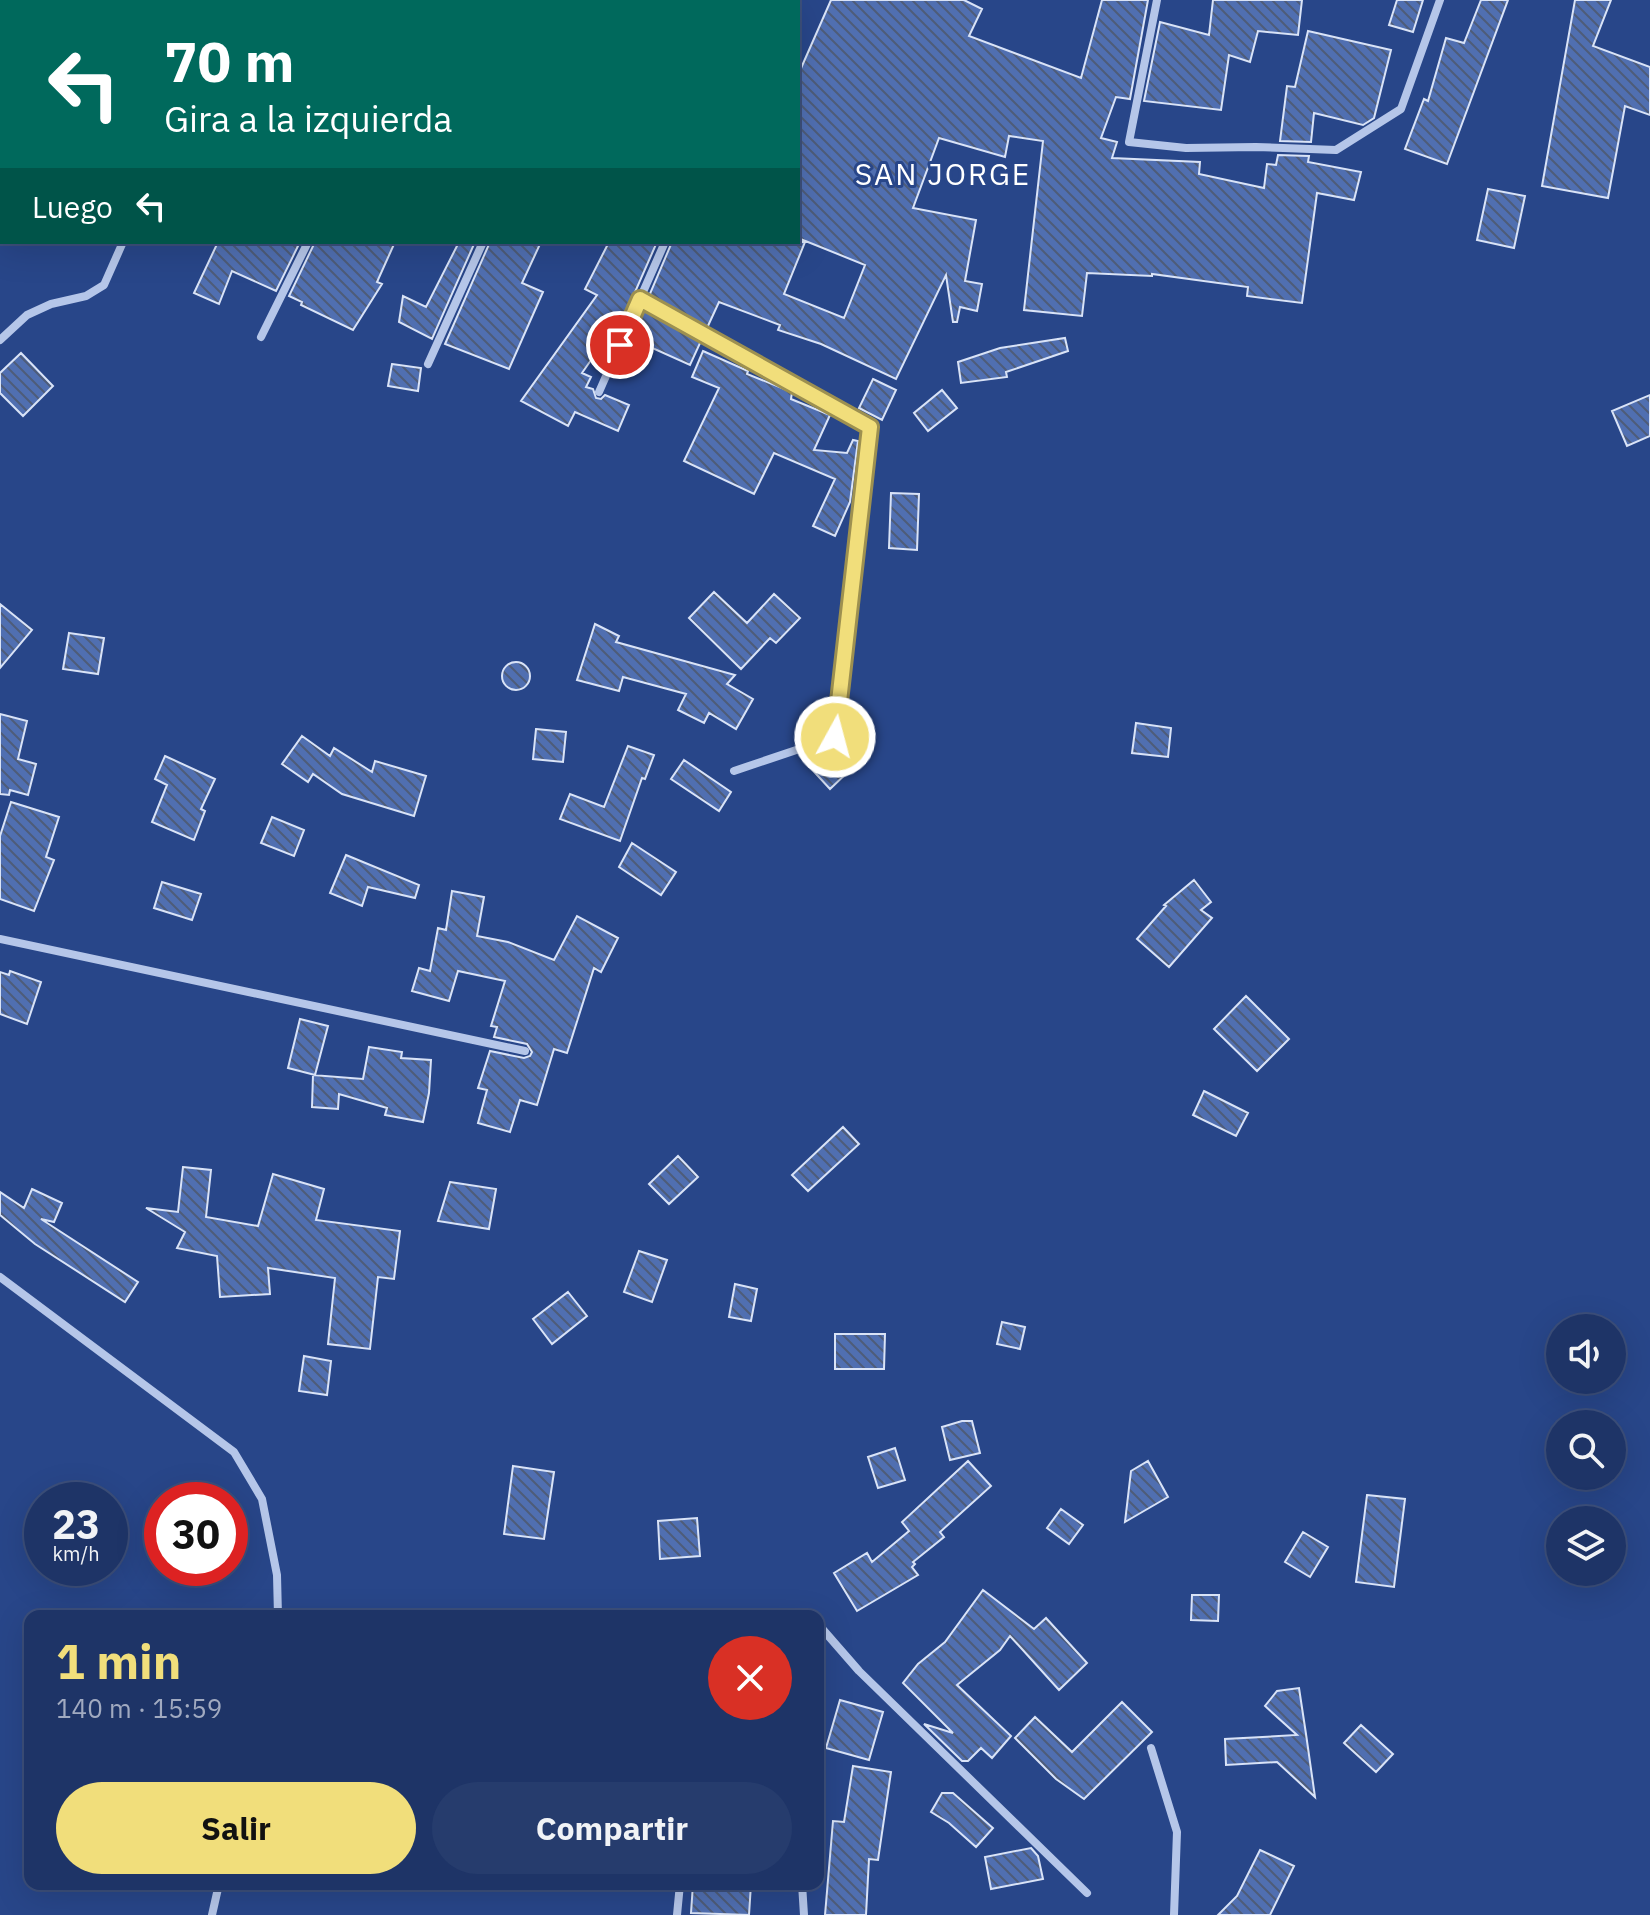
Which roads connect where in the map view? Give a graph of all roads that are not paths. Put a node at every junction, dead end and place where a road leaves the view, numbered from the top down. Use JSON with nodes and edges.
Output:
{"nodes":[{"id":1,"x":1157,"y":0,"type":"edge"},
{"id":2,"x":1440,"y":0,"type":"edge"},
{"id":3,"x":122,"y":244,"type":"edge"},
{"id":4,"x":307,"y":244,"type":"edge"},
{"id":5,"x":482,"y":244,"type":"edge"},
{"id":6,"x":664,"y":244,"type":"edge"},
{"id":7,"x":640,"y":299,"type":"junction"},
{"id":8,"x":261,"y":337,"type":"dead end"},
{"id":9,"x":0,"y":340,"type":"edge"},
{"id":10,"x":428,"y":364,"type":"dead end"},
{"id":11,"x":599,"y":392,"type":"dead end"},
{"id":12,"x":734,"y":771,"type":"dead end"},
{"id":13,"x":0,"y":939,"type":"edge"},
{"id":14,"x":525,"y":1051,"type":"dead end"},
{"id":15,"x":0,"y":1277,"type":"edge"},
{"id":16,"x":278,"y":1610,"type":"edge"},
{"id":17,"x":824,"y":1631,"type":"edge"},
{"id":18,"x":1151,"y":1748,"type":"dead end"},
{"id":19,"x":218,"y":1890,"type":"edge"},
{"id":20,"x":679,"y":1890,"type":"edge"},
{"id":21,"x":802,"y":1890,"type":"edge"},
{"id":22,"x":1087,"y":1893,"type":"dead end"},
{"id":23,"x":212,"y":1915,"type":"edge"},
{"id":24,"x":677,"y":1915,"type":"edge"},
{"id":25,"x":804,"y":1915,"type":"edge"},
{"id":26,"x":1174,"y":1915,"type":"edge"}],
"edges":[{"from":1,"to":2,"type":"street"},
{"from":3,"to":9,"type":"street"},
{"from":4,"to":8,"type":"street"},
{"from":5,"to":10,"type":"street"},
{"from":6,"to":7,"type":"street"},
{"from":7,"to":11,"type":"street"},
{"from":7,"to":12,"type":"street"},
{"from":13,"to":14,"type":"street"},
{"from":15,"to":16,"type":"street"},
{"from":17,"to":22,"type":"street"},
{"from":18,"to":26,"type":"street"},
{"from":19,"to":23,"type":"street"},
{"from":20,"to":24,"type":"street"},
{"from":21,"to":25,"type":"street"}]}
